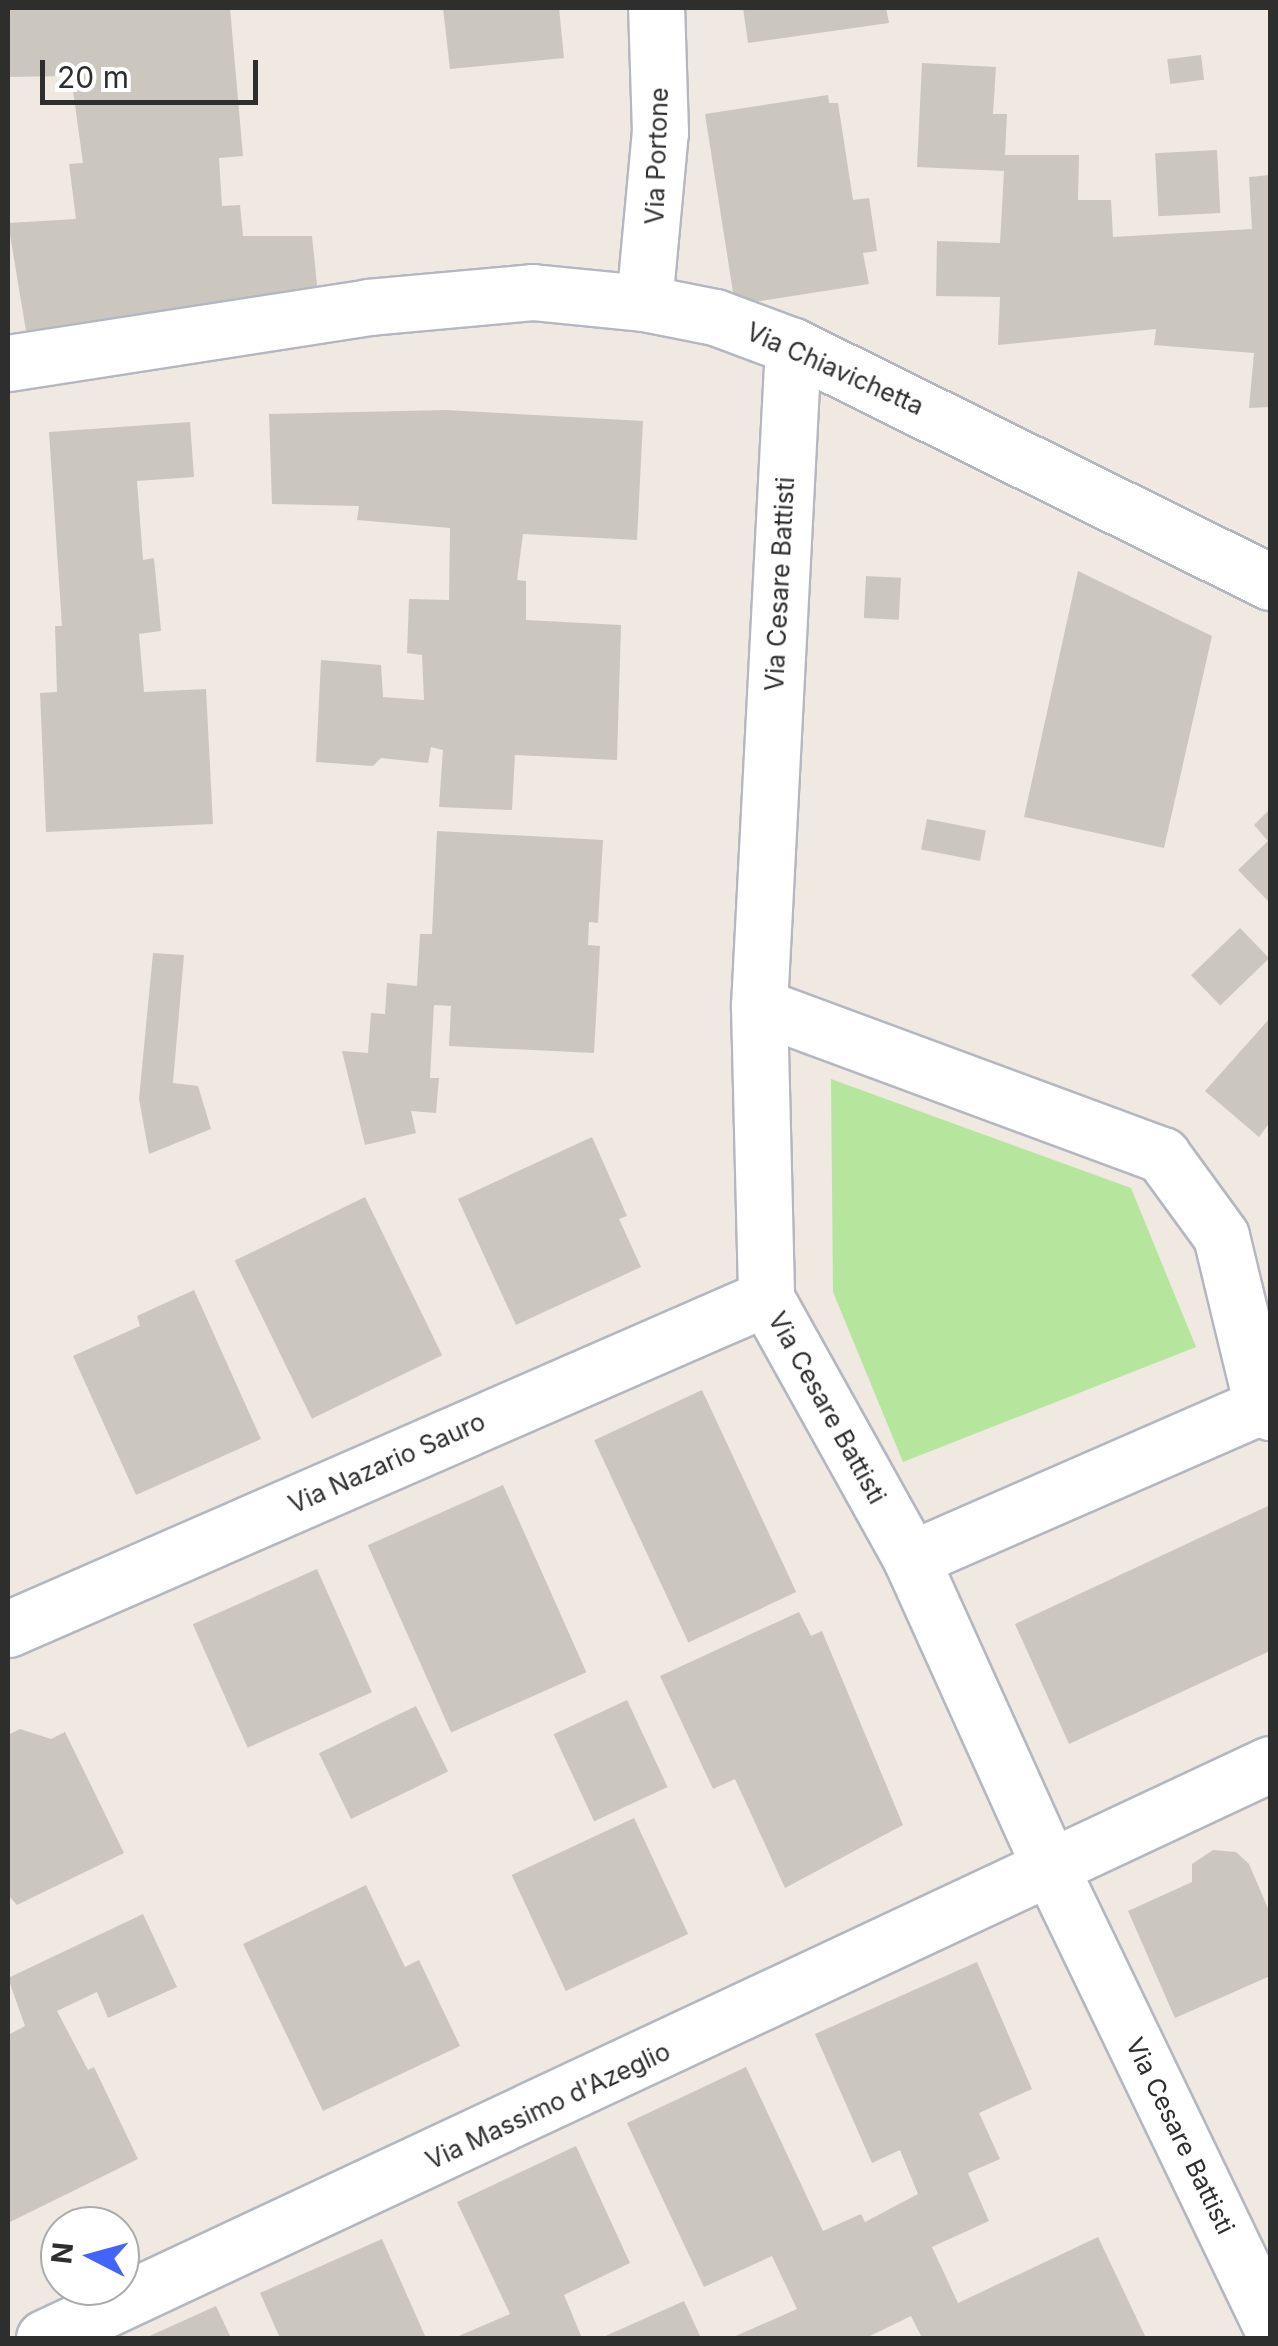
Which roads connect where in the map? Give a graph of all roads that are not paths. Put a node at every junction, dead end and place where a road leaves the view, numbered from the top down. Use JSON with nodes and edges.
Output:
{"nodes":[{"id":1,"x":656,"y":8,"type":"edge"},
{"id":2,"x":644,"y":303,"type":"junction"},
{"id":3,"x":793,"y":346,"type":"junction"},
{"id":4,"x":8,"y":363,"type":"edge"},
{"id":5,"x":1270,"y":582,"type":"edge"},
{"id":6,"x":758,"y":1006,"type":"junction"},
{"id":7,"x":766,"y":1298,"type":"junction"},
{"id":8,"x":1266,"y":1409,"type":"edge"},
{"id":9,"x":911,"y":1559,"type":"junction"},
{"id":10,"x":8,"y":1628,"type":"edge"},
{"id":11,"x":1270,"y":1764,"type":"edge"},
{"id":12,"x":1050,"y":1868,"type":"junction"},
{"id":13,"x":1270,"y":2324,"type":"edge"},
{"id":14,"x":44,"y":2338,"type":"edge"}],
"edges":[{"from":1,"to":2,"type":"street","name":"Via Portone"},
{"from":2,"to":3,"type":"street","name":"Via Chiavichetta"},
{"from":2,"to":4,"type":"street","name":"Via Chiavichetta"},
{"from":3,"to":5,"type":"street","name":"Via Chiavichetta"},
{"from":3,"to":6,"type":"street","name":"Via Cesare Battisti"},
{"from":6,"to":7,"type":"street","name":"Via Cesare Battisti"},
{"from":6,"to":8,"type":"street"},
{"from":7,"to":9,"type":"street","name":"Via Cesare Battisti"},
{"from":7,"to":10,"type":"street","name":"Via Nazario Sauro"},
{"from":8,"to":9,"type":"street"},
{"from":9,"to":12,"type":"street","name":"Via Cesare Battisti"},
{"from":11,"to":12,"type":"street","name":"Via Massimo d'Azeglio"},
{"from":12,"to":13,"type":"street","name":"Via Cesare Battisti"},
{"from":12,"to":14,"type":"street","name":"Via Massimo d'Azeglio"}]}
